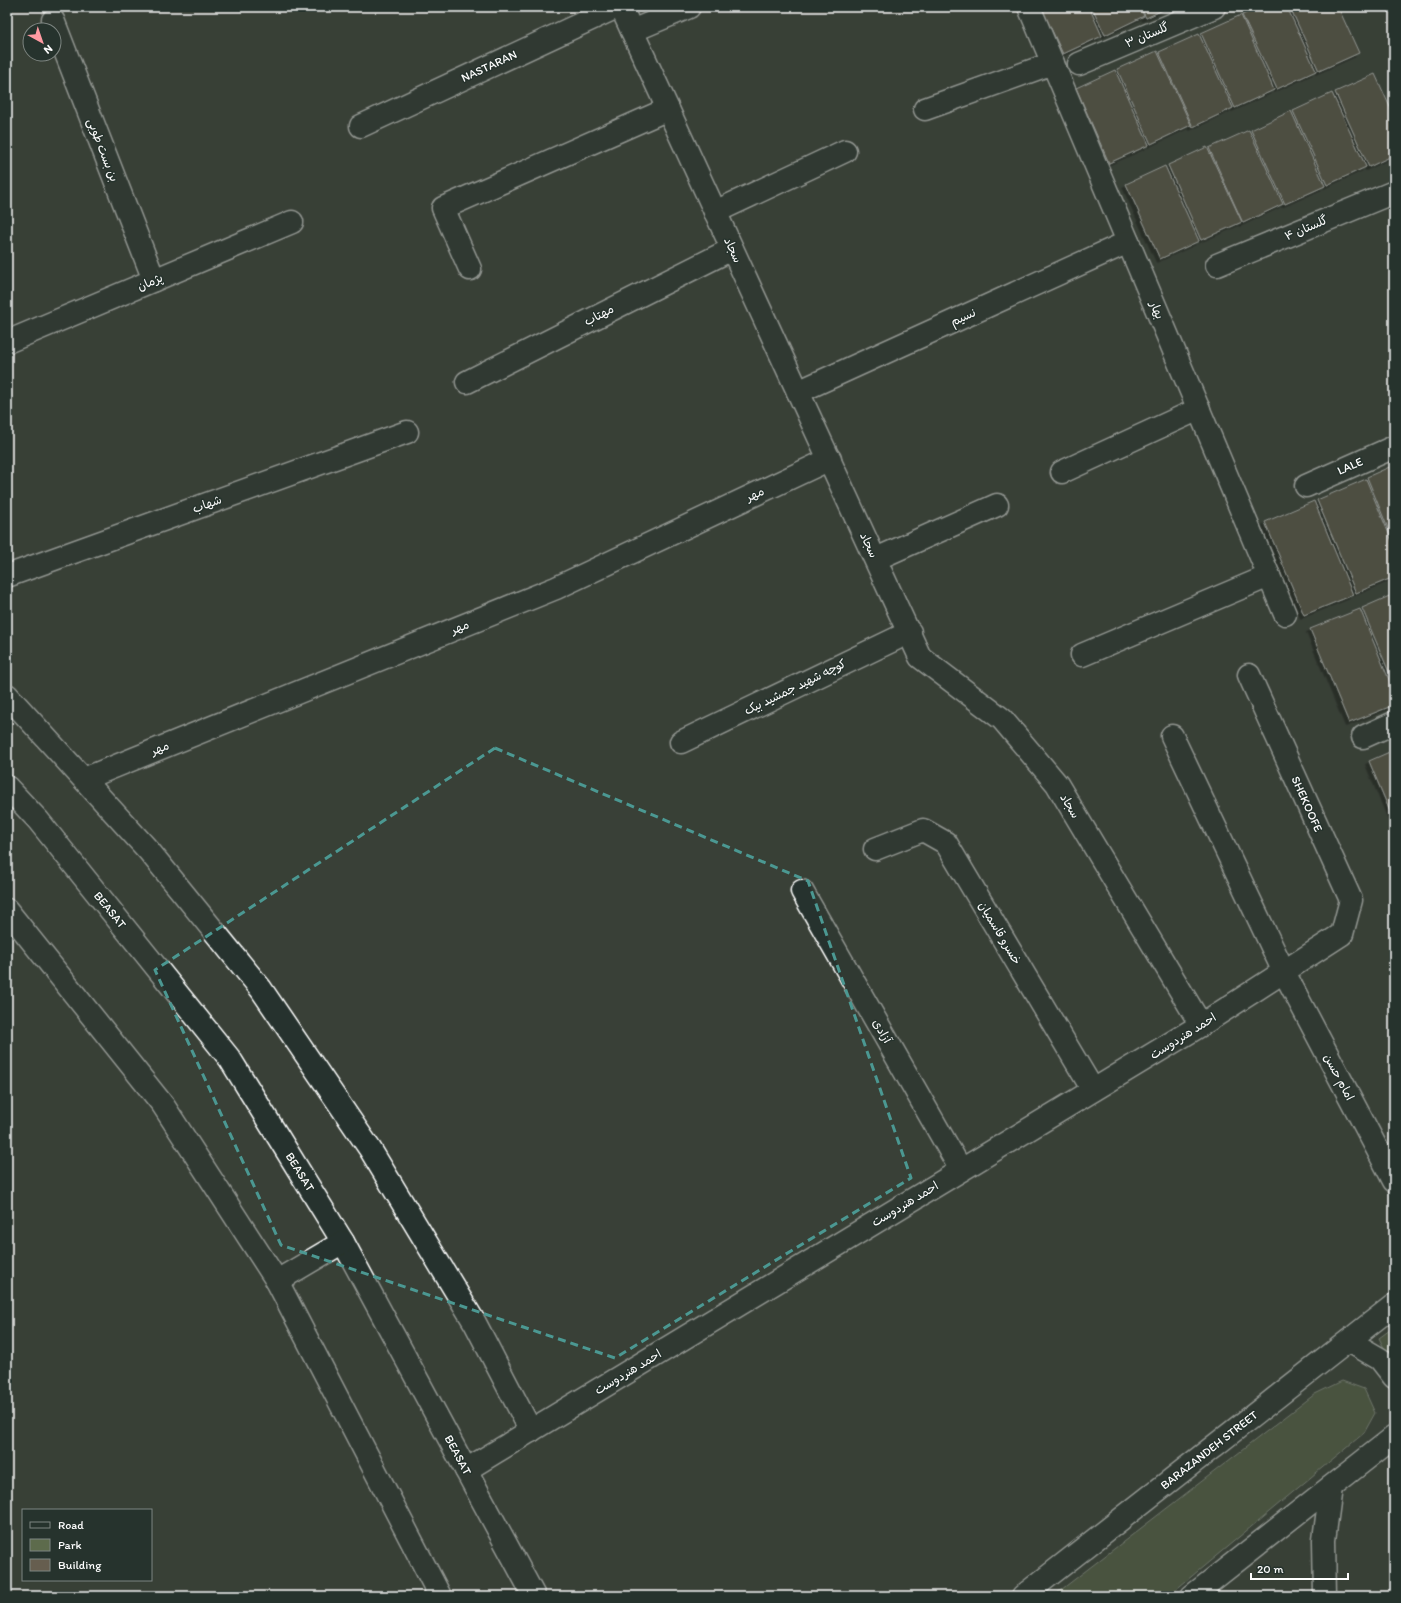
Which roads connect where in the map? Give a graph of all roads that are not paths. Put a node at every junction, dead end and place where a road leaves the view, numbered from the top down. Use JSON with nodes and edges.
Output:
{"nodes":[{"id":1,"x":617,"y":7,"type":"edge"},
{"id":2,"x":621,"y":7,"type":"edge"},
{"id":3,"x":689,"y":7,"type":"edge"},
{"id":4,"x":1029,"y":7,"type":"edge"},
{"id":5,"x":1214,"y":7,"type":"edge"},
{"id":6,"x":53,"y":20,"type":"dead end"},
{"id":7,"x":632,"y":30,"type":"junction"},
{"id":8,"x":1053,"y":63,"type":"junction"},
{"id":9,"x":1079,"y":64,"type":"dead end"},
{"id":10,"x":668,"y":109,"type":"junction"},
{"id":11,"x":925,"y":109,"type":"dead end"},
{"id":12,"x":361,"y":126,"type":"dead end"},
{"id":13,"x":845,"y":151,"type":"dead end"},
{"id":14,"x":1394,"y":192,"type":"edge"},
{"id":15,"x":715,"y":212,"type":"junction"},
{"id":16,"x":292,"y":222,"type":"dead end"},
{"id":17,"x":1128,"y":242,"type":"junction"},
{"id":18,"x":732,"y":249,"type":"junction"},
{"id":19,"x":1217,"y":265,"type":"dead end"},
{"id":20,"x":470,"y":269,"type":"dead end"},
{"id":21,"x":154,"y":280,"type":"junction"},
{"id":22,"x":7,"y":342,"type":"edge"},
{"id":23,"x":466,"y":382,"type":"dead end"},
{"id":24,"x":798,"y":392,"type":"junction"},
{"id":25,"x":1199,"y":410,"type":"junction"},
{"id":26,"x":407,"y":432,"type":"dead end"},
{"id":27,"x":1394,"y":447,"type":"edge"},
{"id":28,"x":830,"y":459,"type":"junction"},
{"id":29,"x":1062,"y":472,"type":"dead end"},
{"id":30,"x":1306,"y":486,"type":"dead end"},
{"id":31,"x":997,"y":505,"type":"dead end"},
{"id":32,"x":876,"y":559,"type":"junction"},
{"id":33,"x":7,"y":576,"type":"edge"},
{"id":34,"x":1269,"y":576,"type":"junction"},
{"id":35,"x":1285,"y":614,"type":"dead end"},
{"id":36,"x":910,"y":632,"type":"junction"},
{"id":37,"x":1082,"y":656,"type":"dead end"},
{"id":38,"x":1249,"y":675,"type":"dead end"},
{"id":39,"x":7,"y":695,"type":"edge"},
{"id":40,"x":1394,"y":723,"type":"edge"},
{"id":41,"x":1172,"y":736,"type":"dead end"},
{"id":42,"x":1363,"y":736,"type":"dead end"},
{"id":43,"x":681,"y":742,"type":"dead end"},
{"id":44,"x":84,"y":779,"type":"junction"},
{"id":45,"x":7,"y":787,"type":"edge"},
{"id":46,"x":875,"y":849,"type":"dead end"},
{"id":47,"x":802,"y":891,"type":"dead end"},
{"id":48,"x":7,"y":910,"type":"edge"},
{"id":49,"x":1342,"y":934,"type":"joint"},
{"id":50,"x":1284,"y":972,"type":"junction"},
{"id":51,"x":1201,"y":1025,"type":"junction"},
{"id":52,"x":1093,"y":1090,"type":"junction"},
{"id":53,"x":961,"y":1170,"type":"junction"},
{"id":54,"x":1394,"y":1181,"type":"edge"},
{"id":55,"x":343,"y":1242,"type":"junction"},
{"id":56,"x":277,"y":1280,"type":"junction"},
{"id":57,"x":1394,"y":1305,"type":"edge"},
{"id":58,"x":1348,"y":1341,"type":"junction"},
{"id":59,"x":1394,"y":1376,"type":"edge"},
{"id":60,"x":531,"y":1431,"type":"junction"},
{"id":61,"x":1394,"y":1437,"type":"edge"},
{"id":62,"x":466,"y":1470,"type":"junction"},
{"id":63,"x":1330,"y":1487,"type":"junction"},
{"id":64,"x":1197,"y":1595,"type":"edge"},
{"id":65,"x":440,"y":1596,"type":"edge"},
{"id":66,"x":534,"y":1596,"type":"edge"},
{"id":67,"x":1023,"y":1596,"type":"edge"},
{"id":68,"x":1325,"y":1596,"type":"edge"}],
"edges":[{"from":1,"to":12,"type":"street","name":"NASTARAN"},
{"from":2,"to":7,"type":"street","name":"سجاد"},
{"from":3,"to":7,"type":"street"},
{"from":4,"to":8,"type":"street","name":"بهار"},
{"from":5,"to":9,"type":"street","name":"گلستان ۳"},
{"from":6,"to":21,"type":"street","name":"بن بست طوبی"},
{"from":7,"to":10,"type":"street","name":"سجاد"},
{"from":8,"to":11,"type":"street"},
{"from":8,"to":17,"type":"street","name":"بهار"},
{"from":10,"to":15,"type":"street","name":"سجاد"},
{"from":10,"to":20,"type":"street"},
{"from":13,"to":15,"type":"street"},
{"from":14,"to":19,"type":"street","name":"گلستان ۴"},
{"from":15,"to":18,"type":"street","name":"سجاد"},
{"from":16,"to":21,"type":"street","name":"پژمان"},
{"from":17,"to":24,"type":"street","name":"نسیم"},
{"from":17,"to":25,"type":"street","name":"بهار"},
{"from":18,"to":23,"type":"street","name":"مهتاب"},
{"from":18,"to":24,"type":"street","name":"سجاد"},
{"from":21,"to":22,"type":"street","name":"پژمان"},
{"from":24,"to":28,"type":"street","name":"سجاد"},
{"from":25,"to":29,"type":"street"},
{"from":25,"to":34,"type":"street","name":"بهار"},
{"from":26,"to":33,"type":"street","name":"شهاب"},
{"from":27,"to":30,"type":"street","name":"LALE"},
{"from":28,"to":32,"type":"street","name":"سجاد"},
{"from":28,"to":44,"type":"street","name":"مهر"},
{"from":31,"to":32,"type":"street"},
{"from":32,"to":36,"type":"street","name":"سجاد"},
{"from":34,"to":35,"type":"street","name":"بهار"},
{"from":34,"to":37,"type":"street"},
{"from":36,"to":43,"type":"street","name":"کوچه شهید جمشید بیک"},
{"from":36,"to":51,"type":"street","name":"سجاد"},
{"from":38,"to":49,"type":"street","name":"SHEKOOFE"},
{"from":39,"to":44,"type":"street"},
{"from":40,"to":42,"type":"street"},
{"from":41,"to":50,"type":"street","name":"امام حسن"},
{"from":44,"to":60,"type":"street"},
{"from":45,"to":55,"type":"street","name":"BEASAT"},
{"from":46,"to":52,"type":"street","name":"خسرو قاسمیان"},
{"from":47,"to":53,"type":"street","name":"آزادی"},
{"from":48,"to":56,"type":"street"},
{"from":49,"to":50,"type":"street","name":"احمد هنردوست"},
{"from":50,"to":51,"type":"street","name":"احمد هنردوست"},
{"from":50,"to":54,"type":"street","name":"امام حسن"},
{"from":51,"to":52,"type":"street","name":"احمد هنردوست"},
{"from":52,"to":53,"type":"street","name":"احمد هنردوست"},
{"from":53,"to":60,"type":"street","name":"احمد هنردوست"},
{"from":55,"to":56,"type":"street"},
{"from":55,"to":62,"type":"street","name":"BEASAT"},
{"from":56,"to":65,"type":"street"},
{"from":57,"to":58,"type":"street","name":"BARAZANDEH STREET"},
{"from":58,"to":59,"type":"street"},
{"from":58,"to":67,"type":"street","name":"BARAZANDEH STREET"},
{"from":60,"to":62,"type":"street","name":"احمد هنردوست"},
{"from":61,"to":63,"type":"street"},
{"from":62,"to":66,"type":"street","name":"BEASAT"},
{"from":63,"to":64,"type":"street"},
{"from":63,"to":68,"type":"street"}]}
